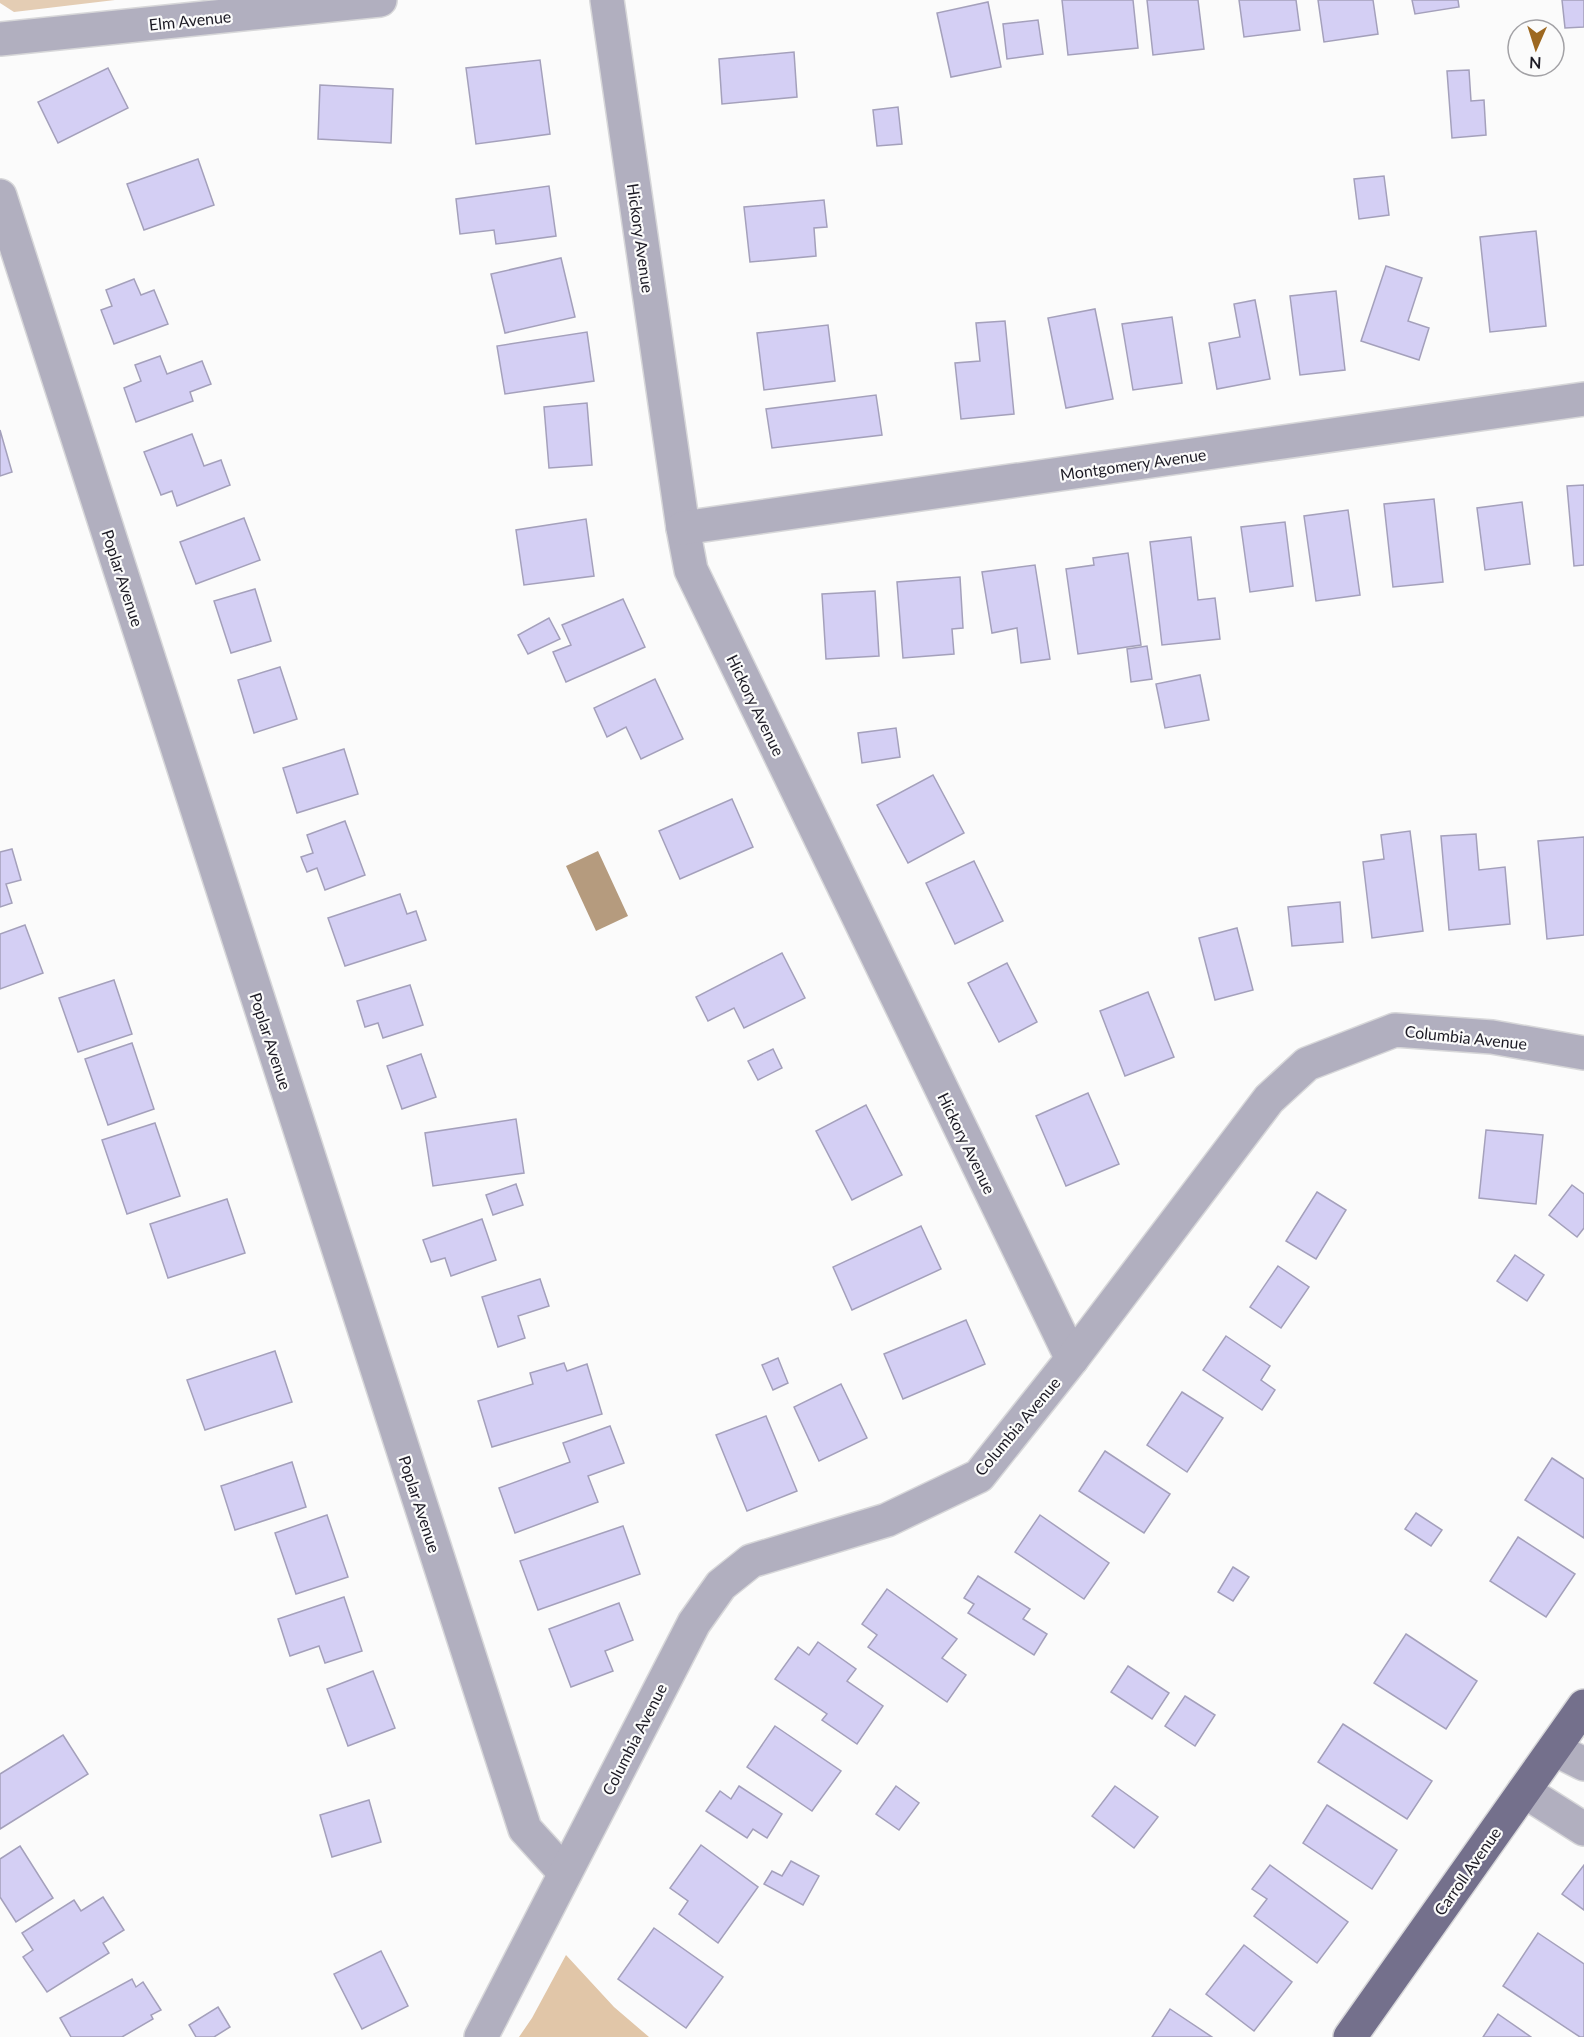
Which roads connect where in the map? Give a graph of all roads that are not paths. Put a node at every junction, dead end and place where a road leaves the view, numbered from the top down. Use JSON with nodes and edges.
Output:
{"nodes":[{"id":1,"x":380,"y":0,"type":"edge"},
{"id":2,"x":607,"y":0,"type":"edge"},
{"id":3,"x":0,"y":39,"type":"edge"},
{"id":4,"x":0,"y":196,"type":"edge"},
{"id":5,"x":1584,"y":399,"type":"edge"},
{"id":6,"x":683,"y":528,"type":"junction"},
{"id":7,"x":1584,"y":1053,"type":"edge"},
{"id":8,"x":1072,"y":1359,"type":"junction"},
{"id":9,"x":1584,"y":1706,"type":"edge"},
{"id":10,"x":1554,"y":1749,"type":"junction"},
{"id":11,"x":1584,"y":1764,"type":"edge"},
{"id":12,"x":1524,"y":1791,"type":"junction"},
{"id":13,"x":1584,"y":1829,"type":"edge"},
{"id":14,"x":566,"y":1873,"type":"junction"},
{"id":15,"x":481,"y":2037,"type":"edge"},
{"id":16,"x":1350,"y":2037,"type":"edge"}],
"edges":[{"from":1,"to":3,"type":"street","name":"Elm Avenue"},
{"from":2,"to":6,"type":"street","name":"Hickory Avenue"},
{"from":4,"to":14,"type":"street","name":"Poplar Avenue"},
{"from":5,"to":6,"type":"street","name":"Montgomery Avenue"},
{"from":6,"to":8,"type":"street","name":"Hickory Avenue"},
{"from":7,"to":8,"type":"street","name":"Columbia Avenue"},
{"from":8,"to":14,"type":"street","name":"Columbia Avenue"},
{"from":9,"to":10,"type":"main road","name":"Carroll Avenue"},
{"from":10,"to":11,"type":"street"},
{"from":10,"to":12,"type":"main road","name":"Carroll Avenue"},
{"from":12,"to":13,"type":"street"},
{"from":12,"to":16,"type":"main road","name":"Carroll Avenue"},
{"from":14,"to":15,"type":"street","name":"Columbia Avenue"}]}
